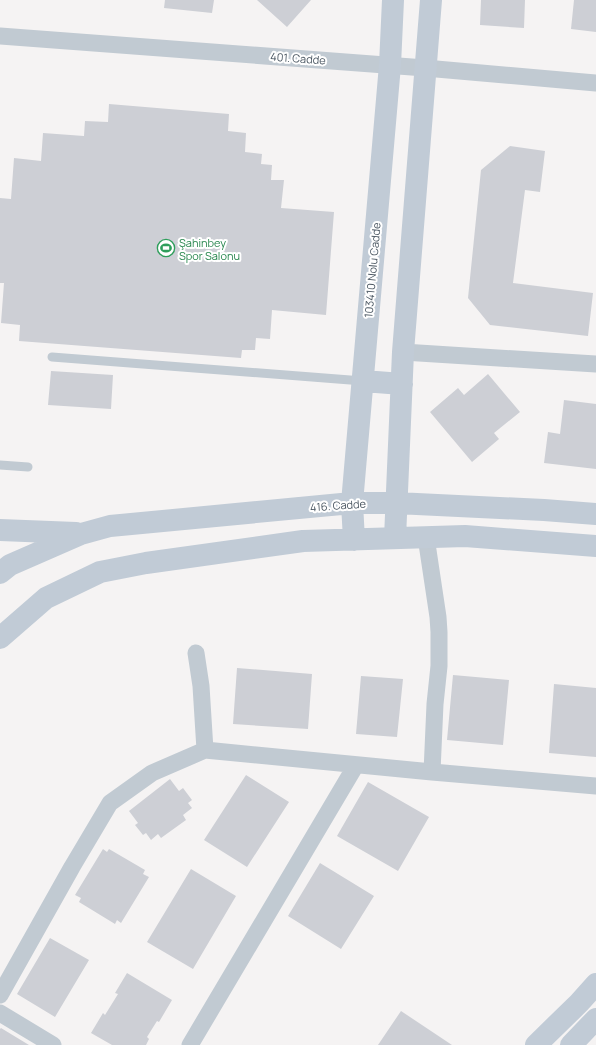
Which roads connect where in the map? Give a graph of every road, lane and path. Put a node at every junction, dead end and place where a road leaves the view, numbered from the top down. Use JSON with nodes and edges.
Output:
{"nodes":[{"id":1,"x":393,"y":0,"type":"edge"},
{"id":2,"x":431,"y":0,"type":"edge"},
{"id":3,"x":0,"y":36,"type":"edge"},
{"id":4,"x":390,"y":65,"type":"junction"},
{"id":5,"x":425,"y":68,"type":"junction"},
{"id":6,"x":596,"y":83,"type":"edge"},
{"id":7,"x":403,"y":352,"type":"junction"},
{"id":8,"x":52,"y":357,"type":"dead end"},
{"id":9,"x":596,"y":364,"type":"edge"},
{"id":10,"x":363,"y":381,"type":"junction"},
{"id":11,"x":402,"y":384,"type":"junction"},
{"id":12,"x":0,"y":465,"type":"edge"},
{"id":13,"x":28,"y":467,"type":"dead end"},
{"id":14,"x":352,"y":503,"type":"junction"},
{"id":15,"x":396,"y":503,"type":"junction"},
{"id":16,"x":596,"y":514,"type":"edge"},
{"id":17,"x":0,"y":530,"type":"edge"},
{"id":18,"x":81,"y":534,"type":"junction"},
{"id":19,"x":395,"y":538,"type":"junction"},
{"id":20,"x":426,"y":538,"type":"junction"},
{"id":21,"x":354,"y":540,"type":"junction"},
{"id":22,"x":596,"y":546,"type":"edge"},
{"id":23,"x":0,"y":573,"type":"edge"},
{"id":24,"x":0,"y":638,"type":"edge"},
{"id":25,"x":196,"y":653,"type":"dead end"},
{"id":26,"x":205,"y":750,"type":"junction"},
{"id":27,"x":356,"y":765,"type":"junction"},
{"id":28,"x":432,"y":772,"type":"junction"},
{"id":29,"x":596,"y":786,"type":"edge"},
{"id":30,"x":596,"y":984,"type":"edge"},
{"id":31,"x":0,"y":995,"type":"edge"},
{"id":32,"x":0,"y":1013,"type":"edge"},
{"id":33,"x":596,"y":1019,"type":"edge"},
{"id":34,"x":53,"y":1045,"type":"edge"},
{"id":35,"x":190,"y":1045,"type":"edge"},
{"id":36,"x":536,"y":1045,"type":"edge"},
{"id":37,"x":571,"y":1045,"type":"edge"}],
"edges":[{"from":1,"to":4,"type":"main road","name":"103410 Nolu Cadde"},
{"from":2,"to":5,"type":"main road"},
{"from":3,"to":4,"type":"street","name":"401. Cadde"},
{"from":4,"to":5,"type":"street","name":"401. Cadde"},
{"from":4,"to":10,"type":"main road","name":"103410 Nolu Cadde"},
{"from":5,"to":6,"type":"street","name":"401. Cadde"},
{"from":5,"to":7,"type":"main road"},
{"from":7,"to":9,"type":"street"},
{"from":7,"to":11,"type":"main road"},
{"from":8,"to":10,"type":"lane"},
{"from":10,"to":11,"type":"main road"},
{"from":10,"to":14,"type":"main road","name":"103410 Nolu Cadde"},
{"from":11,"to":15,"type":"main road"},
{"from":12,"to":13,"type":"lane"},
{"from":14,"to":15,"type":"main road","name":"416. Cadde"},
{"from":14,"to":18,"type":"main road","name":"416. Cadde"},
{"from":14,"to":21,"type":"main road","name":"103410 Nolu Cadde"},
{"from":15,"to":16,"type":"main road","name":"416. Cadde"},
{"from":15,"to":19,"type":"main road"},
{"from":17,"to":18,"type":"main road","name":"416. Cadde"},
{"from":18,"to":23,"type":"main road","name":"416. Cadde"},
{"from":19,"to":20,"type":"main road"},
{"from":19,"to":21,"type":"main road"},
{"from":20,"to":22,"type":"main road"},
{"from":20,"to":28,"type":"street"},
{"from":21,"to":24,"type":"main road"},
{"from":25,"to":26,"type":"street"},
{"from":26,"to":27,"type":"street"},
{"from":26,"to":31,"type":"street"},
{"from":27,"to":28,"type":"street"},
{"from":27,"to":35,"type":"street"},
{"from":28,"to":29,"type":"street"},
{"from":30,"to":36,"type":"main road"},
{"from":32,"to":34,"type":"street"},
{"from":33,"to":37,"type":"main road"}]}
